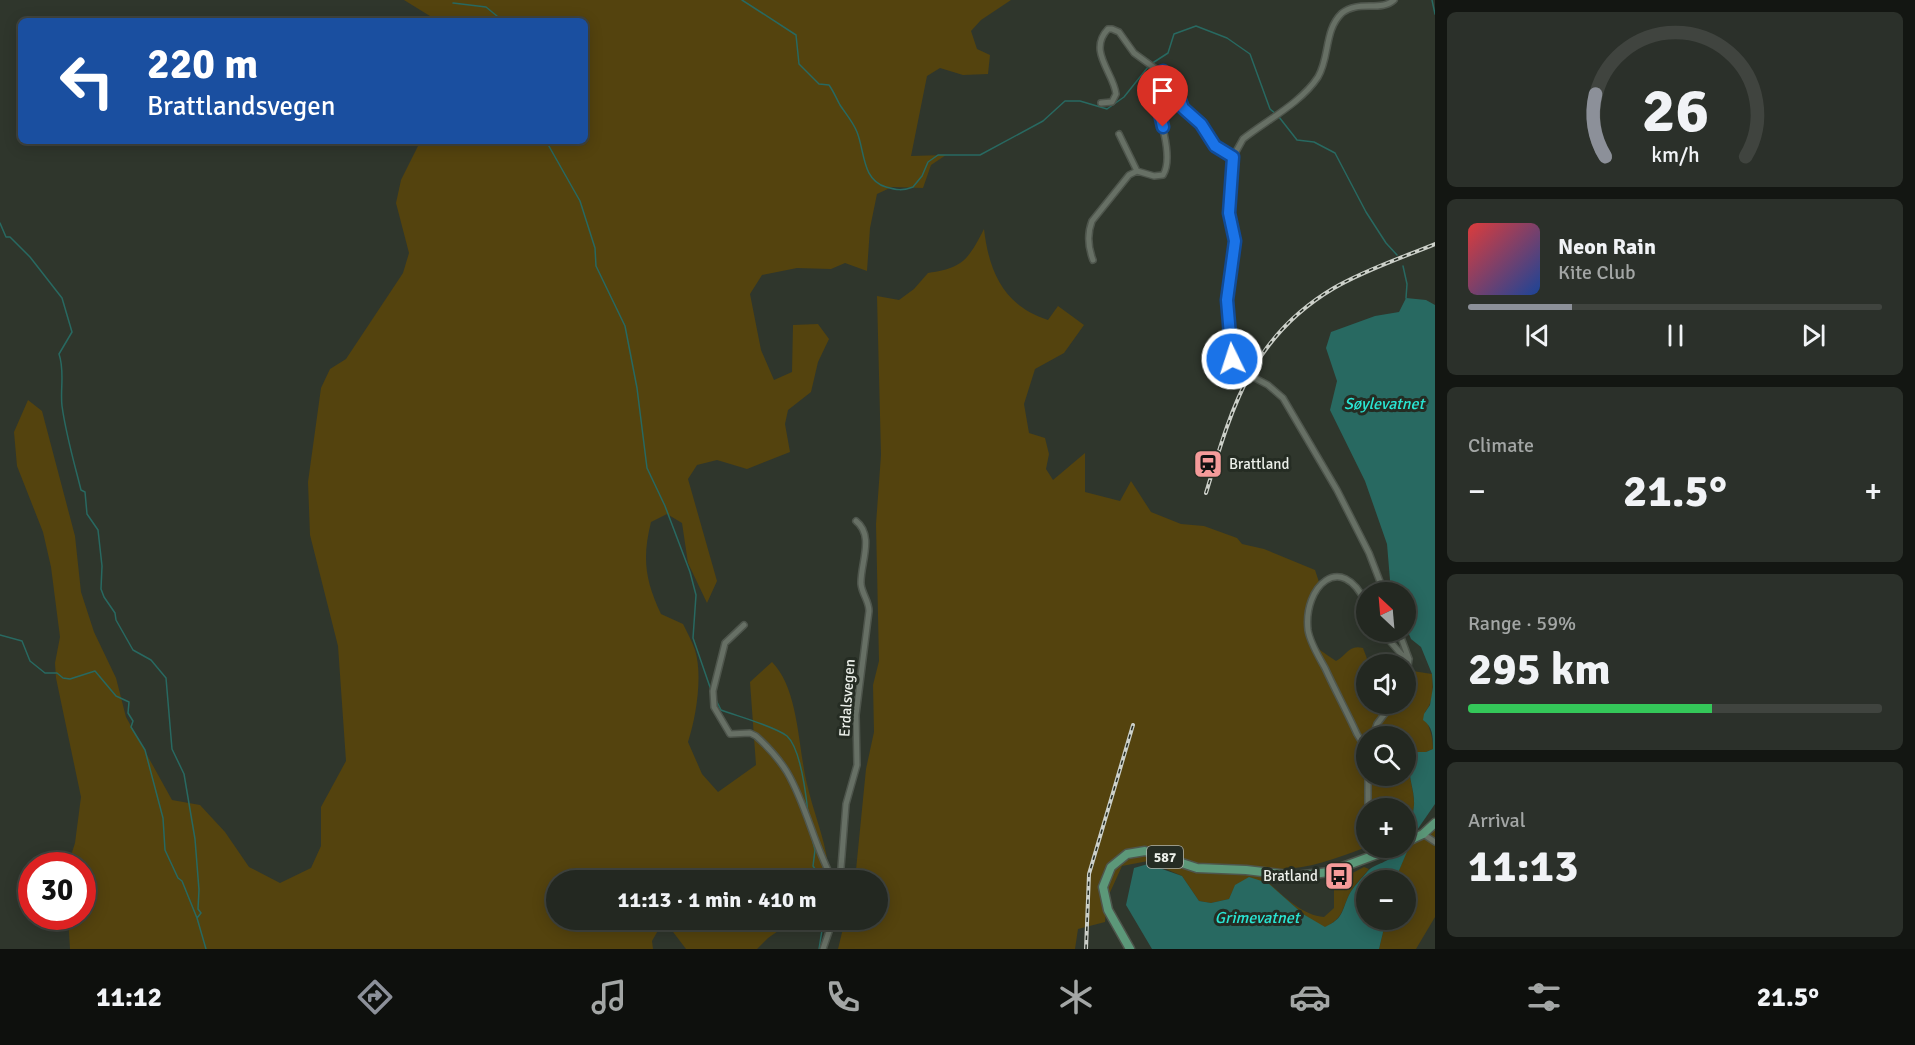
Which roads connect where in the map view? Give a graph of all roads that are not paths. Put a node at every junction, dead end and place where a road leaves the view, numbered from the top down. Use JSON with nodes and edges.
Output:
{"nodes":[{"id":1,"x":1394,"y":0,"type":"edge"},
{"id":2,"x":1160,"y":72,"type":"junction"},
{"id":3,"x":1101,"y":103,"type":"dead end"},
{"id":4,"x":1119,"y":134,"type":"dead end"},
{"id":5,"x":1233,"y":157,"type":"junction"},
{"id":6,"x":1137,"y":171,"type":"junction"},
{"id":7,"x":1093,"y":260,"type":"dead end"},
{"id":8,"x":855,"y":521,"type":"dead end"},
{"id":9,"x":1380,"y":582,"type":"edge"},
{"id":10,"x":1356,"y":586,"type":"edge"},
{"id":11,"x":744,"y":626,"type":"dead end"},
{"id":12,"x":1390,"y":642,"type":"edge"},
{"id":13,"x":1400,"y":654,"type":"edge"},
{"id":14,"x":1356,"y":731,"type":"edge"},
{"id":15,"x":1435,"y":823,"type":"edge"},
{"id":16,"x":1419,"y":836,"type":"junction"},
{"id":17,"x":1416,"y":837,"type":"edge"},
{"id":18,"x":1435,"y":842,"type":"edge"},
{"id":19,"x":1360,"y":858,"type":"edge"},
{"id":20,"x":828,"y":870,"type":"edge"},
{"id":21,"x":841,"y":870,"type":"edge"},
{"id":22,"x":830,"y":930,"type":"edge"},
{"id":23,"x":823,"y":949,"type":"edge"},
{"id":24,"x":1130,"y":949,"type":"edge"}],
"edges":[{"from":1,"to":5,"type":"street"},
{"from":2,"to":3,"type":"street"},
{"from":2,"to":5,"type":"street"},
{"from":2,"to":6,"type":"street"},
{"from":4,"to":6,"type":"street"},
{"from":5,"to":9,"type":"street"},
{"from":6,"to":7,"type":"street"},
{"from":8,"to":21,"type":"street","name":"Erdalsvegen"},
{"from":10,"to":14,"type":"street"},
{"from":11,"to":20,"type":"street"},
{"from":12,"to":13,"type":"street"},
{"from":15,"to":16,"type":"main road"},
{"from":16,"to":17,"type":"main road"},
{"from":16,"to":18,"type":"street"},
{"from":19,"to":24,"type":"main road","number":"587"},
{"from":22,"to":23,"type":"street"}]}
